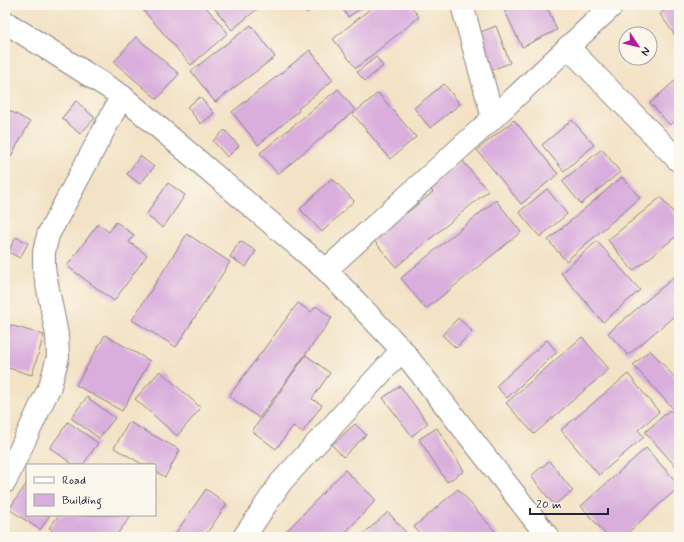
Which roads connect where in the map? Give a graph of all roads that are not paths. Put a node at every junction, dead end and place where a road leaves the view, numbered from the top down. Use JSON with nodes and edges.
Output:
{"nodes":[{"id":1,"x":462,"y":5,"type":"edge"},
{"id":2,"x":614,"y":5,"type":"edge"},
{"id":3,"x":5,"y":22,"type":"edge"},
{"id":4,"x":568,"y":47,"type":"junction"},
{"id":5,"x":122,"y":96,"type":"junction"},
{"id":6,"x":493,"y":118,"type":"junction"},
{"id":7,"x":679,"y":161,"type":"edge"},
{"id":8,"x":326,"y":270,"type":"junction"},
{"id":9,"x":402,"y":350,"type":"junction"},
{"id":10,"x":5,"y":482,"type":"edge"},
{"id":11,"x":244,"y":537,"type":"edge"},
{"id":12,"x":548,"y":537,"type":"edge"}],
"edges":[{"from":1,"to":6,"type":"street"},
{"from":2,"to":4,"type":"street"},
{"from":3,"to":5,"type":"street"},
{"from":4,"to":6,"type":"street"},
{"from":4,"to":7,"type":"street"},
{"from":5,"to":8,"type":"street"},
{"from":5,"to":10,"type":"street"},
{"from":6,"to":8,"type":"street"},
{"from":8,"to":9,"type":"street"},
{"from":9,"to":11,"type":"street"},
{"from":9,"to":12,"type":"street"}]}
